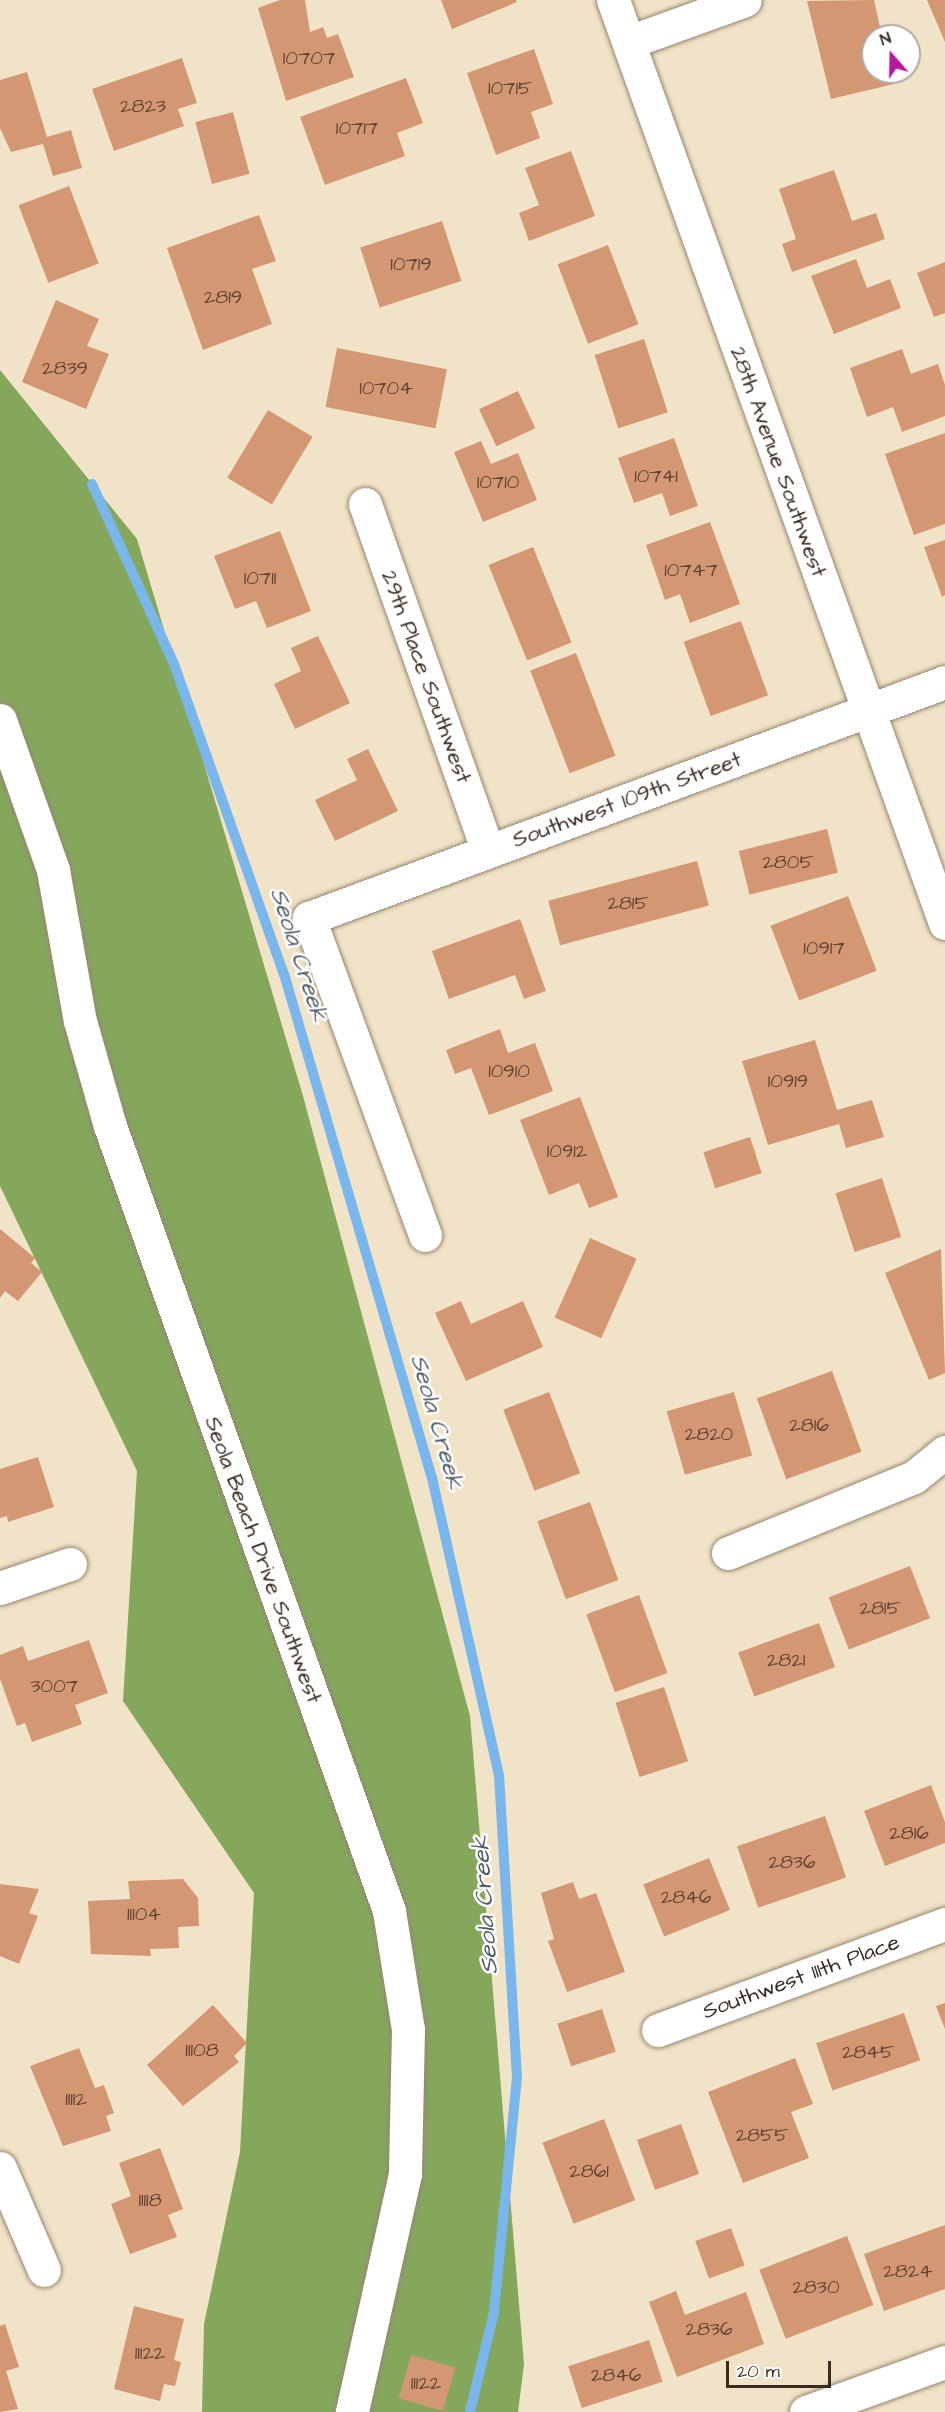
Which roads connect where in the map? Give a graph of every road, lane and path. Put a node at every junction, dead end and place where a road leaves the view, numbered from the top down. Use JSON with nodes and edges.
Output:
{"nodes":[{"id":1,"x":613,"y":0,"type":"edge"},
{"id":2,"x":745,"y":0,"type":"edge"},
{"id":3,"x":629,"y":42,"type":"junction"},
{"id":4,"x":365,"y":504,"type":"dead end"},
{"id":5,"x":945,"y":682,"type":"edge"},
{"id":6,"x":867,"y":711,"type":"junction"},
{"id":7,"x":0,"y":720,"type":"edge"},
{"id":8,"x":488,"y":851,"type":"junction"},
{"id":9,"x":945,"y":923,"type":"edge"},
{"id":10,"x":425,"y":1235,"type":"dead end"},
{"id":11,"x":945,"y":1452,"type":"edge"},
{"id":12,"x":728,"y":1553,"type":"dead end"},
{"id":13,"x":70,"y":1564,"type":"dead end"},
{"id":14,"x":0,"y":1588,"type":"edge"},
{"id":15,"x":945,"y":1924,"type":"edge"},
{"id":16,"x":657,"y":2030,"type":"dead end"},
{"id":17,"x":0,"y":2168,"type":"edge"},
{"id":18,"x":44,"y":2270,"type":"dead end"},
{"id":19,"x":945,"y":2362,"type":"edge"},
{"id":20,"x":352,"y":2412,"type":"edge"},
{"id":21,"x":806,"y":2412,"type":"edge"}],
"edges":[{"from":1,"to":3,"type":"street","name":"28th Avenue Southwest"},
{"from":2,"to":3,"type":"street"},
{"from":3,"to":6,"type":"street","name":"28th Avenue Southwest"},
{"from":4,"to":8,"type":"street","name":"29th Place Southwest"},
{"from":5,"to":6,"type":"street","name":"Southwest 109th Street"},
{"from":6,"to":8,"type":"street","name":"Southwest 109th Street"},
{"from":6,"to":9,"type":"street","name":"28th Avenue Southwest"},
{"from":7,"to":20,"type":"street","name":"Seola Beach Drive Southwest"},
{"from":8,"to":10,"type":"street","name":"Southwest 109th Street"},
{"from":11,"to":12,"type":"street"},
{"from":13,"to":14,"type":"street"},
{"from":15,"to":16,"type":"street","name":"Southwest 111th Place"},
{"from":17,"to":18,"type":"street"},
{"from":19,"to":21,"type":"street"}]}
